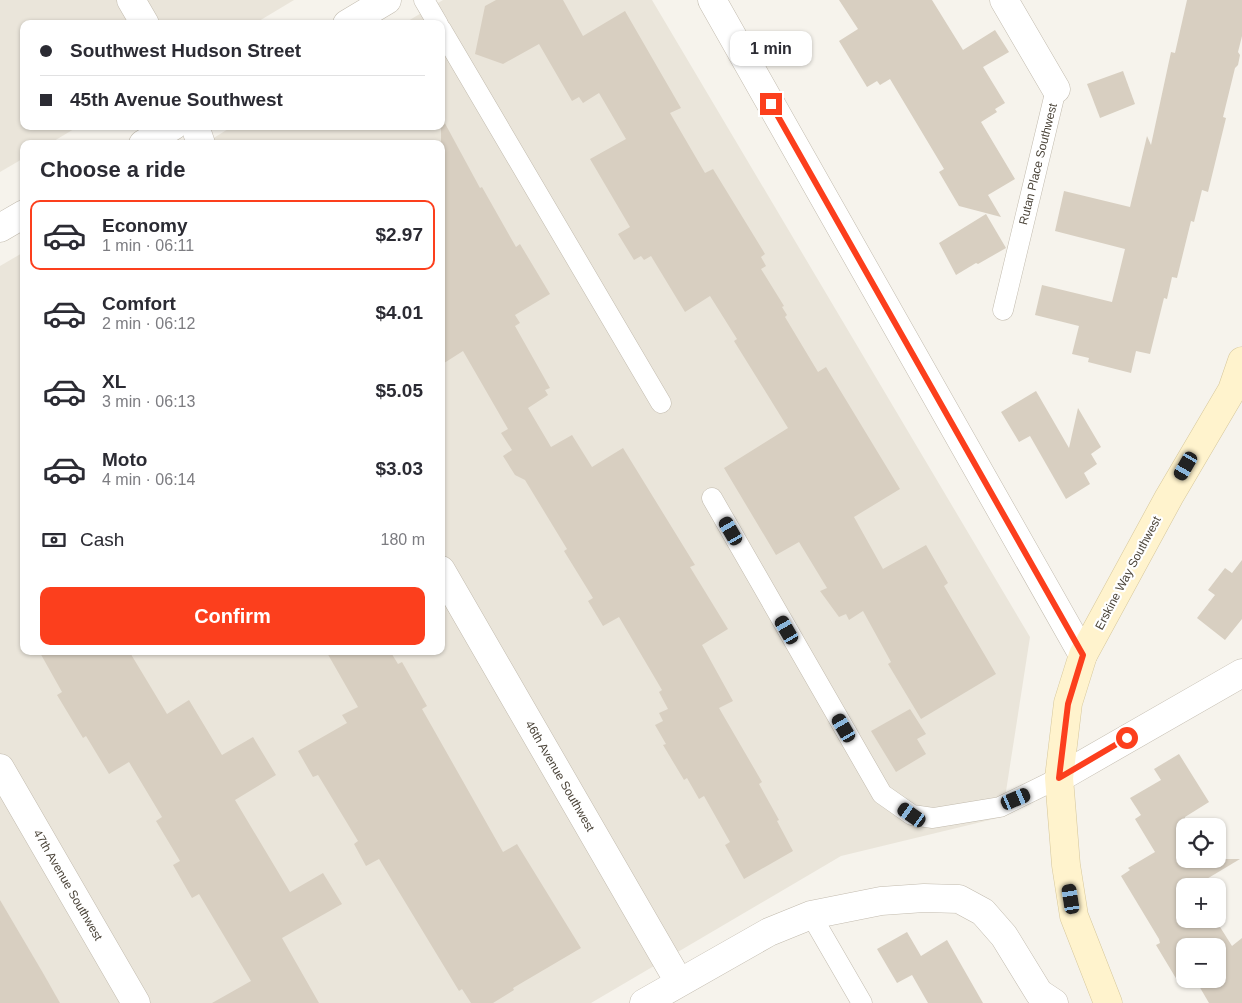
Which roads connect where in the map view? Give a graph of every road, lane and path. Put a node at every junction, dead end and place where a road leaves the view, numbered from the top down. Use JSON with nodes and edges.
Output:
{"nodes":[{"id":1,"x":132,"y":0,"type":"edge"},
{"id":2,"x":387,"y":0,"type":"edge"},
{"id":3,"x":424,"y":0,"type":"edge"},
{"id":4,"x":712,"y":0,"type":"edge"},
{"id":5,"x":1004,"y":0,"type":"edge"},
{"id":6,"x":143,"y":20,"type":"edge"},
{"id":7,"x":354,"y":20,"type":"edge"},
{"id":8,"x":436,"y":20,"type":"edge"},
{"id":9,"x":445,"y":36,"type":"edge"},
{"id":10,"x":1056,"y":89,"type":"joint"},
{"id":11,"x":166,"y":130,"type":"edge"},
{"id":12,"x":150,"y":140,"type":"edge"},
{"id":13,"x":20,"y":216,"type":"edge"},
{"id":14,"x":0,"y":228,"type":"edge"},
{"id":15,"x":1003,"y":310,"type":"dead end"},
{"id":16,"x":1242,"y":361,"type":"edge"},
{"id":17,"x":661,"y":403,"type":"dead end"},
{"id":18,"x":712,"y":498,"type":"dead end"},
{"id":19,"x":445,"y":577,"type":"edge"},
{"id":20,"x":1083,"y":655,"type":"junction"},
{"id":21,"x":1242,"y":673,"type":"edge"},
{"id":22,"x":0,"y":768,"type":"edge"},
{"id":23,"x":1059,"y":778,"type":"junction"},
{"id":24,"x":811,"y":915,"type":"junction"},
{"id":25,"x":679,"y":982,"type":"junction"},
{"id":26,"x":136,"y":1003,"type":"edge"},
{"id":27,"x":644,"y":1003,"type":"edge"},
{"id":28,"x":862,"y":1003,"type":"edge"},
{"id":29,"x":1054,"y":1003,"type":"edge"},
{"id":30,"x":1108,"y":1003,"type":"edge"}],
"edges":[{"from":1,"to":6,"type":"street"},
{"from":2,"to":7,"type":"street"},
{"from":3,"to":8,"type":"lane"},
{"from":4,"to":20,"type":"street"},
{"from":5,"to":10,"type":"street","name":"Rutan Place Southwest"},
{"from":9,"to":17,"type":"lane"},
{"from":10,"to":15,"type":"lane","name":"Rutan Place Southwest"},
{"from":11,"to":12,"type":"street"},
{"from":13,"to":14,"type":"street"},
{"from":16,"to":20,"type":"street","name":"Erskine Way Southwest"},
{"from":18,"to":23,"type":"lane"},
{"from":19,"to":25,"type":"street","name":"46th Avenue Southwest"},
{"from":20,"to":23,"type":"street","name":"Erskine Way Southwest"},
{"from":21,"to":23,"type":"street"},
{"from":22,"to":26,"type":"street","name":"47th Avenue Southwest"},
{"from":23,"to":30,"type":"street","name":"Erskine Way Southwest"},
{"from":24,"to":25,"type":"street"},
{"from":24,"to":28,"type":"lane"},
{"from":24,"to":29,"type":"street"},
{"from":25,"to":27,"type":"street"}]}
